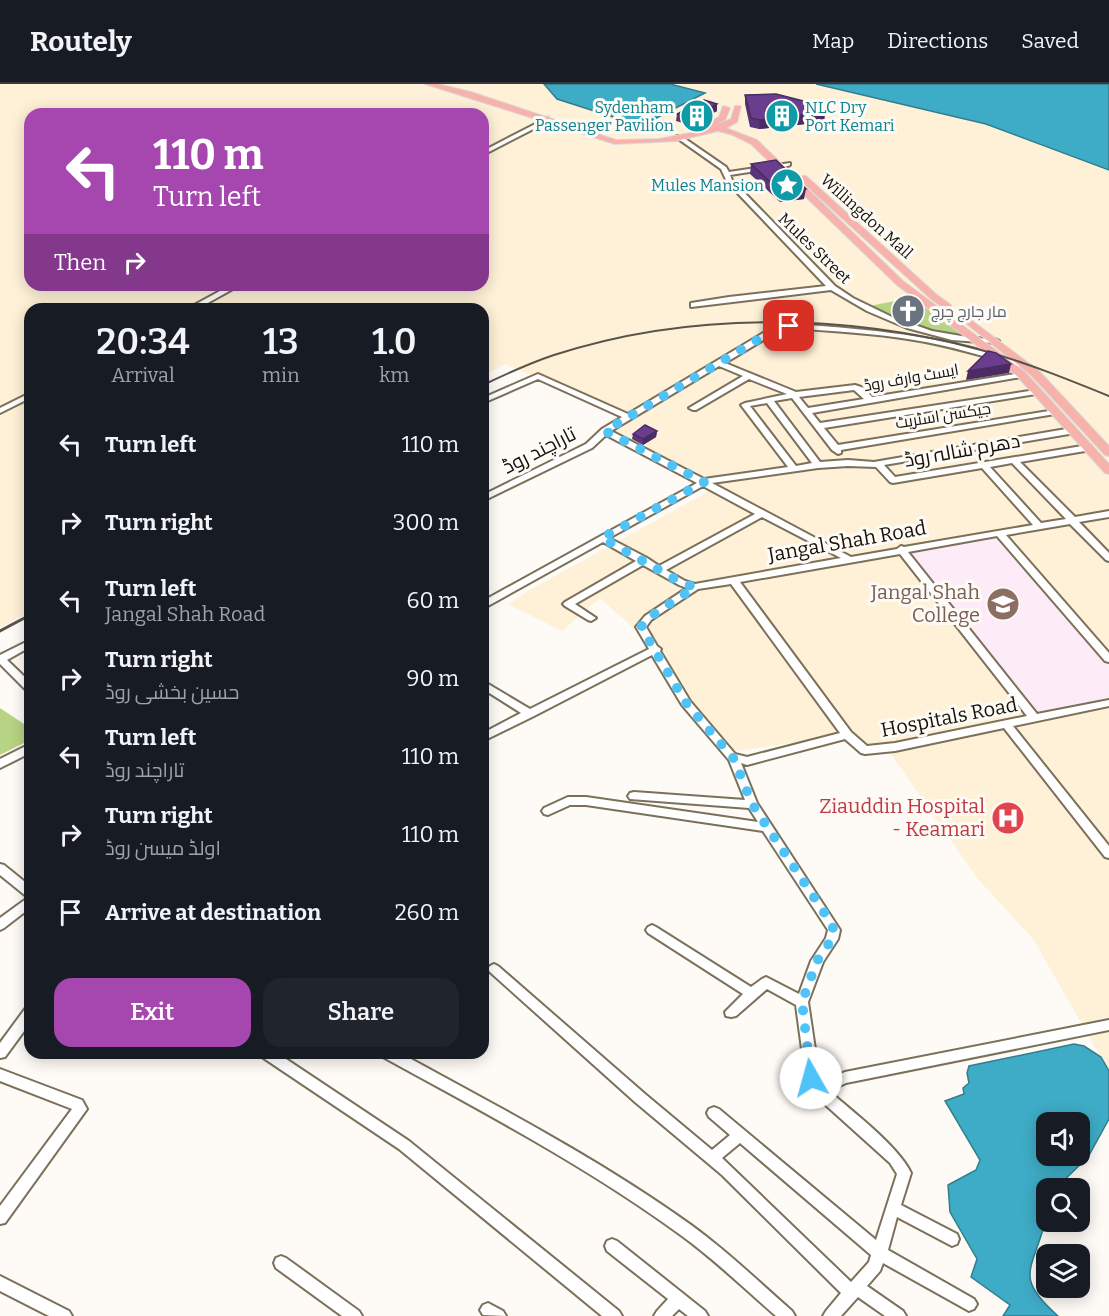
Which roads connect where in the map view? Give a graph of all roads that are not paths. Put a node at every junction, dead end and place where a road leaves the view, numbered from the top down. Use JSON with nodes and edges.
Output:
{"nodes":[{"id":1,"x":429,"y":84,"type":"edge"},
{"id":2,"x":440,"y":84,"type":"edge"},
{"id":3,"x":726,"y":108,"type":"dead end"},
{"id":4,"x":738,"y":108,"type":"dead end"},
{"id":5,"x":547,"y":120,"type":"junction"},
{"id":6,"x":716,"y":125,"type":"junction"},
{"id":7,"x":679,"y":137,"type":"junction"},
{"id":8,"x":489,"y":150,"type":"edge"},
{"id":9,"x":788,"y":164,"type":"junction"},
{"id":10,"x":777,"y":166,"type":"junction"},
{"id":11,"x":727,"y":174,"type":"junction"},
{"id":12,"x":832,"y":288,"type":"junction"},
{"id":13,"x":225,"y":291,"type":"edge"},
{"id":14,"x":202,"y":303,"type":"edge"},
{"id":15,"x":694,"y":305,"type":"dead end"},
{"id":16,"x":978,"y":340,"type":"junction"},
{"id":17,"x":995,"y":340,"type":"junction"},
{"id":18,"x":1001,"y":359,"type":"junction"},
{"id":19,"x":718,"y":363,"type":"junction"},
{"id":20,"x":1024,"y":370,"type":"junction"},
{"id":21,"x":748,"y":376,"type":"junction"},
{"id":22,"x":1036,"y":392,"type":"junction"},
{"id":23,"x":794,"y":395,"type":"junction"},
{"id":24,"x":24,"y":398,"type":"edge"},
{"id":25,"x":489,"y":398,"type":"edge"},
{"id":26,"x":769,"y":400,"type":"junction"},
{"id":27,"x":870,"y":400,"type":"junction"},
{"id":28,"x":693,"y":408,"type":"dead end"},
{"id":29,"x":0,"y":411,"type":"edge"},
{"id":30,"x":806,"y":411,"type":"junction"},
{"id":31,"x":1055,"y":412,"type":"junction"},
{"id":32,"x":628,"y":417,"type":"junction"},
{"id":33,"x":819,"y":426,"type":"junction"},
{"id":34,"x":605,"y":431,"type":"junction"},
{"id":35,"x":1072,"y":431,"type":"junction"},
{"id":36,"x":835,"y":448,"type":"junction"},
{"id":37,"x":1088,"y":448,"type":"junction"},
{"id":38,"x":1109,"y":453,"type":"edge"},
{"id":39,"x":1013,"y":459,"type":"junction"},
{"id":40,"x":848,"y":463,"type":"junction"},
{"id":41,"x":877,"y":464,"type":"junction"},
{"id":42,"x":982,"y":464,"type":"junction"},
{"id":43,"x":818,"y":465,"type":"junction"},
{"id":44,"x":794,"y":469,"type":"junction"},
{"id":45,"x":1109,"y":471,"type":"edge"},
{"id":46,"x":704,"y":482,"type":"junction"},
{"id":47,"x":489,"y":495,"type":"edge"},
{"id":48,"x":763,"y":513,"type":"junction"},
{"id":49,"x":1109,"y":514,"type":"edge"},
{"id":50,"x":1073,"y":520,"type":"junction"},
{"id":51,"x":1039,"y":526,"type":"junction"},
{"id":52,"x":999,"y":533,"type":"junction"},
{"id":53,"x":602,"y":538,"type":"junction"},
{"id":54,"x":901,"y":549,"type":"junction"},
{"id":55,"x":847,"y":558,"type":"junction"},
{"id":56,"x":1109,"y":558,"type":"edge"},
{"id":57,"x":644,"y":560,"type":"junction"},
{"id":58,"x":660,"y":569,"type":"junction"},
{"id":59,"x":734,"y":580,"type":"junction"},
{"id":60,"x":695,"y":587,"type":"junction"},
{"id":61,"x":489,"y":602,"type":"edge"},
{"id":62,"x":591,"y":618,"type":"dead end"},
{"id":63,"x":24,"y":646,"type":"edge"},
{"id":64,"x":656,"y":649,"type":"junction"},
{"id":65,"x":1109,"y":659,"type":"edge"},
{"id":66,"x":24,"y":682,"type":"edge"},
{"id":67,"x":489,"y":688,"type":"edge"},
{"id":68,"x":1109,"y":703,"type":"edge"},
{"id":69,"x":530,"y":714,"type":"junction"},
{"id":70,"x":1034,"y":718,"type":"junction"},
{"id":71,"x":1006,"y":724,"type":"junction"},
{"id":72,"x":489,"y":734,"type":"edge"},
{"id":73,"x":847,"y":735,"type":"junction"},
{"id":74,"x":24,"y":751,"type":"edge"},
{"id":75,"x":734,"y":759,"type":"junction"},
{"id":76,"x":0,"y":764,"type":"edge"},
{"id":77,"x":634,"y":796,"type":"dead end"},
{"id":78,"x":752,"y":804,"type":"junction"},
{"id":79,"x":548,"y":811,"type":"dead end"},
{"id":80,"x":767,"y":827,"type":"junction"},
{"id":81,"x":1109,"y":854,"type":"edge"},
{"id":82,"x":0,"y":868,"type":"edge"},
{"id":83,"x":24,"y":888,"type":"edge"},
{"id":84,"x":24,"y":907,"type":"edge"},
{"id":85,"x":0,"y":925,"type":"edge"},
{"id":86,"x":652,"y":930,"type":"dead end"},
{"id":87,"x":494,"y":969,"type":"dead end"},
{"id":88,"x":752,"y":994,"type":"junction"},
{"id":89,"x":802,"y":1002,"type":"junction"},
{"id":90,"x":731,"y":1012,"type":"dead end"},
{"id":91,"x":24,"y":1021,"type":"edge"},
{"id":92,"x":1109,"y":1025,"type":"edge"},
{"id":93,"x":0,"y":1053,"type":"edge"},
{"id":94,"x":276,"y":1059,"type":"edge"},
{"id":95,"x":399,"y":1059,"type":"edge"},
{"id":96,"x":0,"y":1075,"type":"edge"},
{"id":97,"x":819,"y":1092,"type":"junction"},
{"id":98,"x":714,"y":1113,"type":"dead end"},
{"id":99,"x":740,"y":1135,"type":"junction"},
{"id":100,"x":712,"y":1158,"type":"junction"},
{"id":101,"x":894,"y":1208,"type":"junction"},
{"id":102,"x":0,"y":1218,"type":"edge"},
{"id":103,"x":952,"y":1239,"type":"dead end"},
{"id":104,"x":612,"y":1246,"type":"dead end"},
{"id":105,"x":880,"y":1253,"type":"junction"},
{"id":106,"x":281,"y":1263,"type":"dead end"},
{"id":107,"x":0,"y":1284,"type":"edge"},
{"id":108,"x":854,"y":1290,"type":"junction"},
{"id":109,"x":678,"y":1299,"type":"junction"},
{"id":110,"x":969,"y":1305,"type":"dead end"},
{"id":111,"x":836,"y":1314,"type":"edge"},
{"id":112,"x":64,"y":1316,"type":"edge"},
{"id":113,"x":354,"y":1316,"type":"edge"},
{"id":114,"x":614,"y":1316,"type":"edge"},
{"id":115,"x":662,"y":1316,"type":"edge"},
{"id":116,"x":700,"y":1316,"type":"edge"},
{"id":117,"x":787,"y":1316,"type":"edge"},
{"id":118,"x":898,"y":1316,"type":"edge"}],
"edges":[{"from":1,"to":5,"type":"main road"},
{"from":2,"to":6,"type":"main road"},
{"from":3,"to":6,"type":"main road"},
{"from":4,"to":6,"type":"main road"},
{"from":5,"to":7,"type":"main road"},
{"from":5,"to":8,"type":"street"},
{"from":6,"to":7,"type":"main road"},
{"from":6,"to":9,"type":"main road","name":"Willingdon Mall"},
{"from":6,"to":10,"type":"main road","name":"Willingdon Mall"},
{"from":7,"to":11,"type":"street","name":"Mules Street"},
{"from":9,"to":10,"type":"street"},
{"from":9,"to":17,"type":"main road","name":"Willingdon Mall"},
{"from":10,"to":11,"type":"street"},
{"from":10,"to":16,"type":"main road","name":"Willingdon Mall"},
{"from":11,"to":12,"type":"street","name":"Mules Street"},
{"from":12,"to":15,"type":"street"},
{"from":12,"to":16,"type":"street","name":"Mules Street"},
{"from":13,"to":14,"type":"street"},
{"from":16,"to":17,"type":"street","name":"Mules Street"},
{"from":16,"to":18,"type":"main road","name":"Willingdon Mall"},
{"from":17,"to":20,"type":"main road","name":"Willingdon Mall"},
{"from":18,"to":19,"type":"street"},
{"from":18,"to":20,"type":"main road","name":"Willingdon Mall"},
{"from":19,"to":21,"type":"street"},
{"from":19,"to":32,"type":"street"},
{"from":20,"to":22,"type":"main road"},
{"from":20,"to":27,"type":"street","name":"ایسٹ وارف روڈ"},
{"from":20,"to":38,"type":"main road"},
{"from":21,"to":23,"type":"street"},
{"from":21,"to":28,"type":"street"},
{"from":22,"to":31,"type":"main road"},
{"from":22,"to":33,"type":"street"},
{"from":23,"to":26,"type":"street"},
{"from":23,"to":27,"type":"street"},
{"from":23,"to":30,"type":"street"},
{"from":24,"to":29,"type":"street"},
{"from":25,"to":32,"type":"street"},
{"from":26,"to":43,"type":"street"},
{"from":26,"to":44,"type":"street"},
{"from":27,"to":30,"type":"street","name":"ایسٹ وارف روڈ"},
{"from":30,"to":33,"type":"street"},
{"from":31,"to":35,"type":"main road"},
{"from":31,"to":36,"type":"street","name":"جیکسن اسٹریٹ"},
{"from":32,"to":34,"type":"street"},
{"from":33,"to":36,"type":"street"},
{"from":34,"to":46,"type":"street","name":"تاراچند روڈ"},
{"from":34,"to":47,"type":"street","name":"تاراچند روڈ"},
{"from":35,"to":37,"type":"main road"},
{"from":35,"to":41,"type":"street"},
{"from":36,"to":40,"type":"street"},
{"from":37,"to":39,"type":"street","name":"دھرم شالہ روڈ"},
{"from":37,"to":45,"type":"main road"},
{"from":39,"to":42,"type":"street","name":"دھرم شالہ روڈ"},
{"from":39,"to":50,"type":"street"},
{"from":40,"to":41,"type":"street","name":"دھرم شالہ روڈ"},
{"from":40,"to":43,"type":"street","name":"دھرم شالہ روڈ"},
{"from":41,"to":42,"type":"street","name":"دھرم شالہ روڈ"},
{"from":42,"to":51,"type":"street"},
{"from":43,"to":44,"type":"street","name":"دھرم شالہ روڈ"},
{"from":44,"to":46,"type":"street","name":"دھرم شالہ روڈ"},
{"from":46,"to":48,"type":"street","name":"تاراچند روڈ"},
{"from":46,"to":53,"type":"street"},
{"from":48,"to":55,"type":"street","name":"تاراچند روڈ"},
{"from":48,"to":58,"type":"street"},
{"from":49,"to":50,"type":"street","name":"Jangal Shah Road"},
{"from":50,"to":51,"type":"street","name":"Jangal Shah Road"},
{"from":50,"to":56,"type":"street"},
{"from":51,"to":52,"type":"street","name":"Jangal Shah Road"},
{"from":52,"to":54,"type":"street","name":"Jangal Shah Road"},
{"from":52,"to":65,"type":"street"},
{"from":53,"to":57,"type":"street"},
{"from":53,"to":61,"type":"street"},
{"from":54,"to":55,"type":"street","name":"Jangal Shah Road"},
{"from":54,"to":70,"type":"street"},
{"from":55,"to":59,"type":"street","name":"Jangal Shah Road"},
{"from":57,"to":58,"type":"street"},
{"from":57,"to":62,"type":"street"},
{"from":58,"to":60,"type":"street"},
{"from":59,"to":60,"type":"street","name":"Jangal Shah Road"},
{"from":59,"to":73,"type":"street","name":"Hospitals Road"},
{"from":60,"to":64,"type":"street"},
{"from":63,"to":66,"type":"street"},
{"from":64,"to":69,"type":"street"},
{"from":64,"to":75,"type":"street"},
{"from":67,"to":69,"type":"street"},
{"from":68,"to":70,"type":"street","name":"Hospitals Road"},
{"from":69,"to":72,"type":"street"},
{"from":70,"to":71,"type":"street","name":"Hospitals Road"},
{"from":71,"to":73,"type":"street","name":"Hospitals Road"},
{"from":71,"to":81,"type":"street"},
{"from":73,"to":75,"type":"street"},
{"from":74,"to":76,"type":"street"},
{"from":75,"to":78,"type":"street"},
{"from":77,"to":78,"type":"street"},
{"from":78,"to":80,"type":"street"},
{"from":79,"to":80,"type":"street"},
{"from":80,"to":89,"type":"street"},
{"from":82,"to":83,"type":"street"},
{"from":84,"to":85,"type":"street"},
{"from":86,"to":88,"type":"street"},
{"from":87,"to":100,"type":"street"},
{"from":88,"to":89,"type":"street"},
{"from":88,"to":90,"type":"street"},
{"from":89,"to":97,"type":"street"},
{"from":91,"to":93,"type":"street"},
{"from":92,"to":97,"type":"street"},
{"from":94,"to":114,"type":"street"},
{"from":95,"to":117,"type":"street"},
{"from":96,"to":102,"type":"street"},
{"from":97,"to":101,"type":"street"},
{"from":98,"to":99,"type":"street"},
{"from":99,"to":100,"type":"street"},
{"from":99,"to":105,"type":"street"},
{"from":100,"to":108,"type":"street"},
{"from":101,"to":103,"type":"street"},
{"from":101,"to":105,"type":"street"},
{"from":104,"to":109,"type":"street"},
{"from":105,"to":108,"type":"street"},
{"from":105,"to":110,"type":"street"},
{"from":106,"to":113,"type":"street"},
{"from":107,"to":112,"type":"street"},
{"from":108,"to":111,"type":"street"},
{"from":108,"to":118,"type":"street"},
{"from":109,"to":115,"type":"street"},
{"from":109,"to":116,"type":"street"}]}
